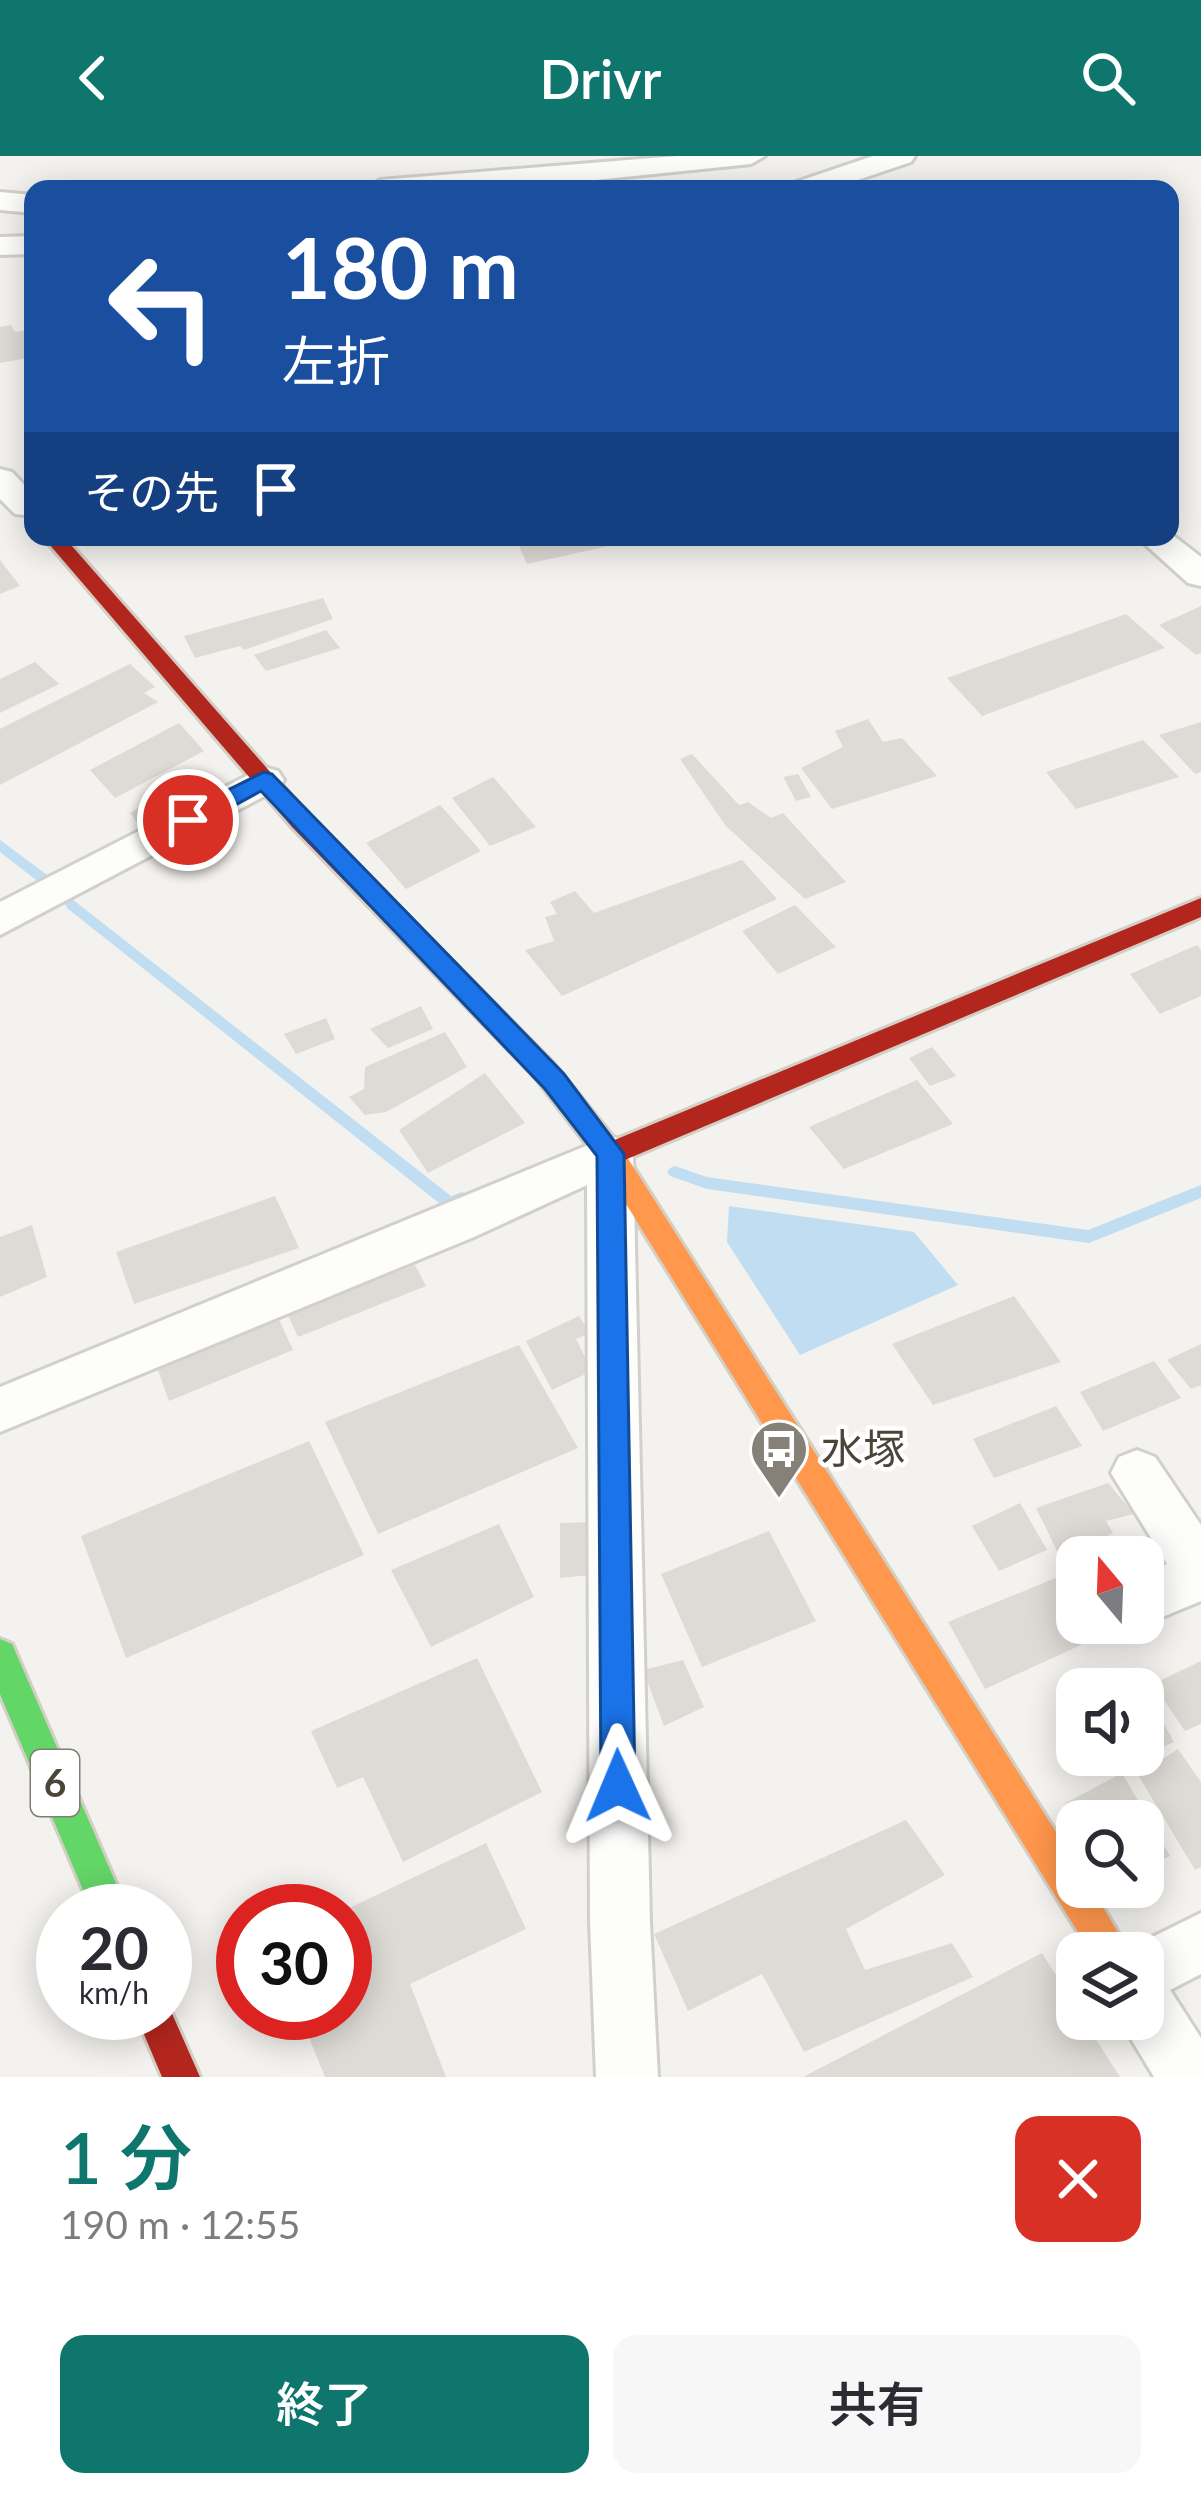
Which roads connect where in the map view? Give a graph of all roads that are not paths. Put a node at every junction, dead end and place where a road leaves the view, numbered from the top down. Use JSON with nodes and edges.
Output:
{"nodes":[{"id":1,"x":751,"y":156,"type":"edge"},
{"id":2,"x":901,"y":156,"type":"edge"},
{"id":3,"x":514,"y":180,"type":"edge"},
{"id":4,"x":830,"y":180,"type":"edge"},
{"id":5,"x":61,"y":546,"type":"edge"},
{"id":6,"x":1165,"y":546,"type":"edge"},
{"id":7,"x":1201,"y":575,"type":"edge"},
{"id":8,"x":264,"y":780,"type":"junction"},
{"id":9,"x":1201,"y":907,"type":"edge"},
{"id":10,"x":0,"y":920,"type":"edge"},
{"id":11,"x":610,"y":1154,"type":"junction"},
{"id":12,"x":0,"y":1410,"type":"edge"},
{"id":13,"x":1137,"y":1473,"type":"dead end"},
{"id":14,"x":1201,"y":1573,"type":"edge"},
{"id":15,"x":1164,"y":1590,"type":"edge"},
{"id":16,"x":0,"y":1654,"type":"edge"},
{"id":17,"x":98,"y":1884,"type":"edge"},
{"id":18,"x":1099,"y":1932,"type":"edge"},
{"id":19,"x":1201,"y":1942,"type":"edge"},
{"id":20,"x":1164,"y":1960,"type":"edge"},
{"id":21,"x":1164,"y":2036,"type":"edge"},
{"id":22,"x":165,"y":2040,"type":"edge"},
{"id":23,"x":181,"y":2077,"type":"edge"},
{"id":24,"x":628,"y":2077,"type":"edge"},
{"id":25,"x":1190,"y":2077,"type":"edge"}],
"edges":[{"from":1,"to":3,"type":"street"},
{"from":2,"to":4,"type":"street"},
{"from":5,"to":8,"type":"main road"},
{"from":6,"to":7,"type":"street"},
{"from":8,"to":10,"type":"street"},
{"from":8,"to":11,"type":"main road"},
{"from":9,"to":11,"type":"main road"},
{"from":11,"to":12,"type":"street"},
{"from":11,"to":18,"type":"main road"},
{"from":11,"to":24,"type":"street"},
{"from":13,"to":14,"type":"street"},
{"from":14,"to":15,"type":"street"},
{"from":16,"to":17,"type":"main road","number":"6"},
{"from":19,"to":20,"type":"street"},
{"from":21,"to":25,"type":"street"},
{"from":22,"to":23,"type":"main road"}]}
